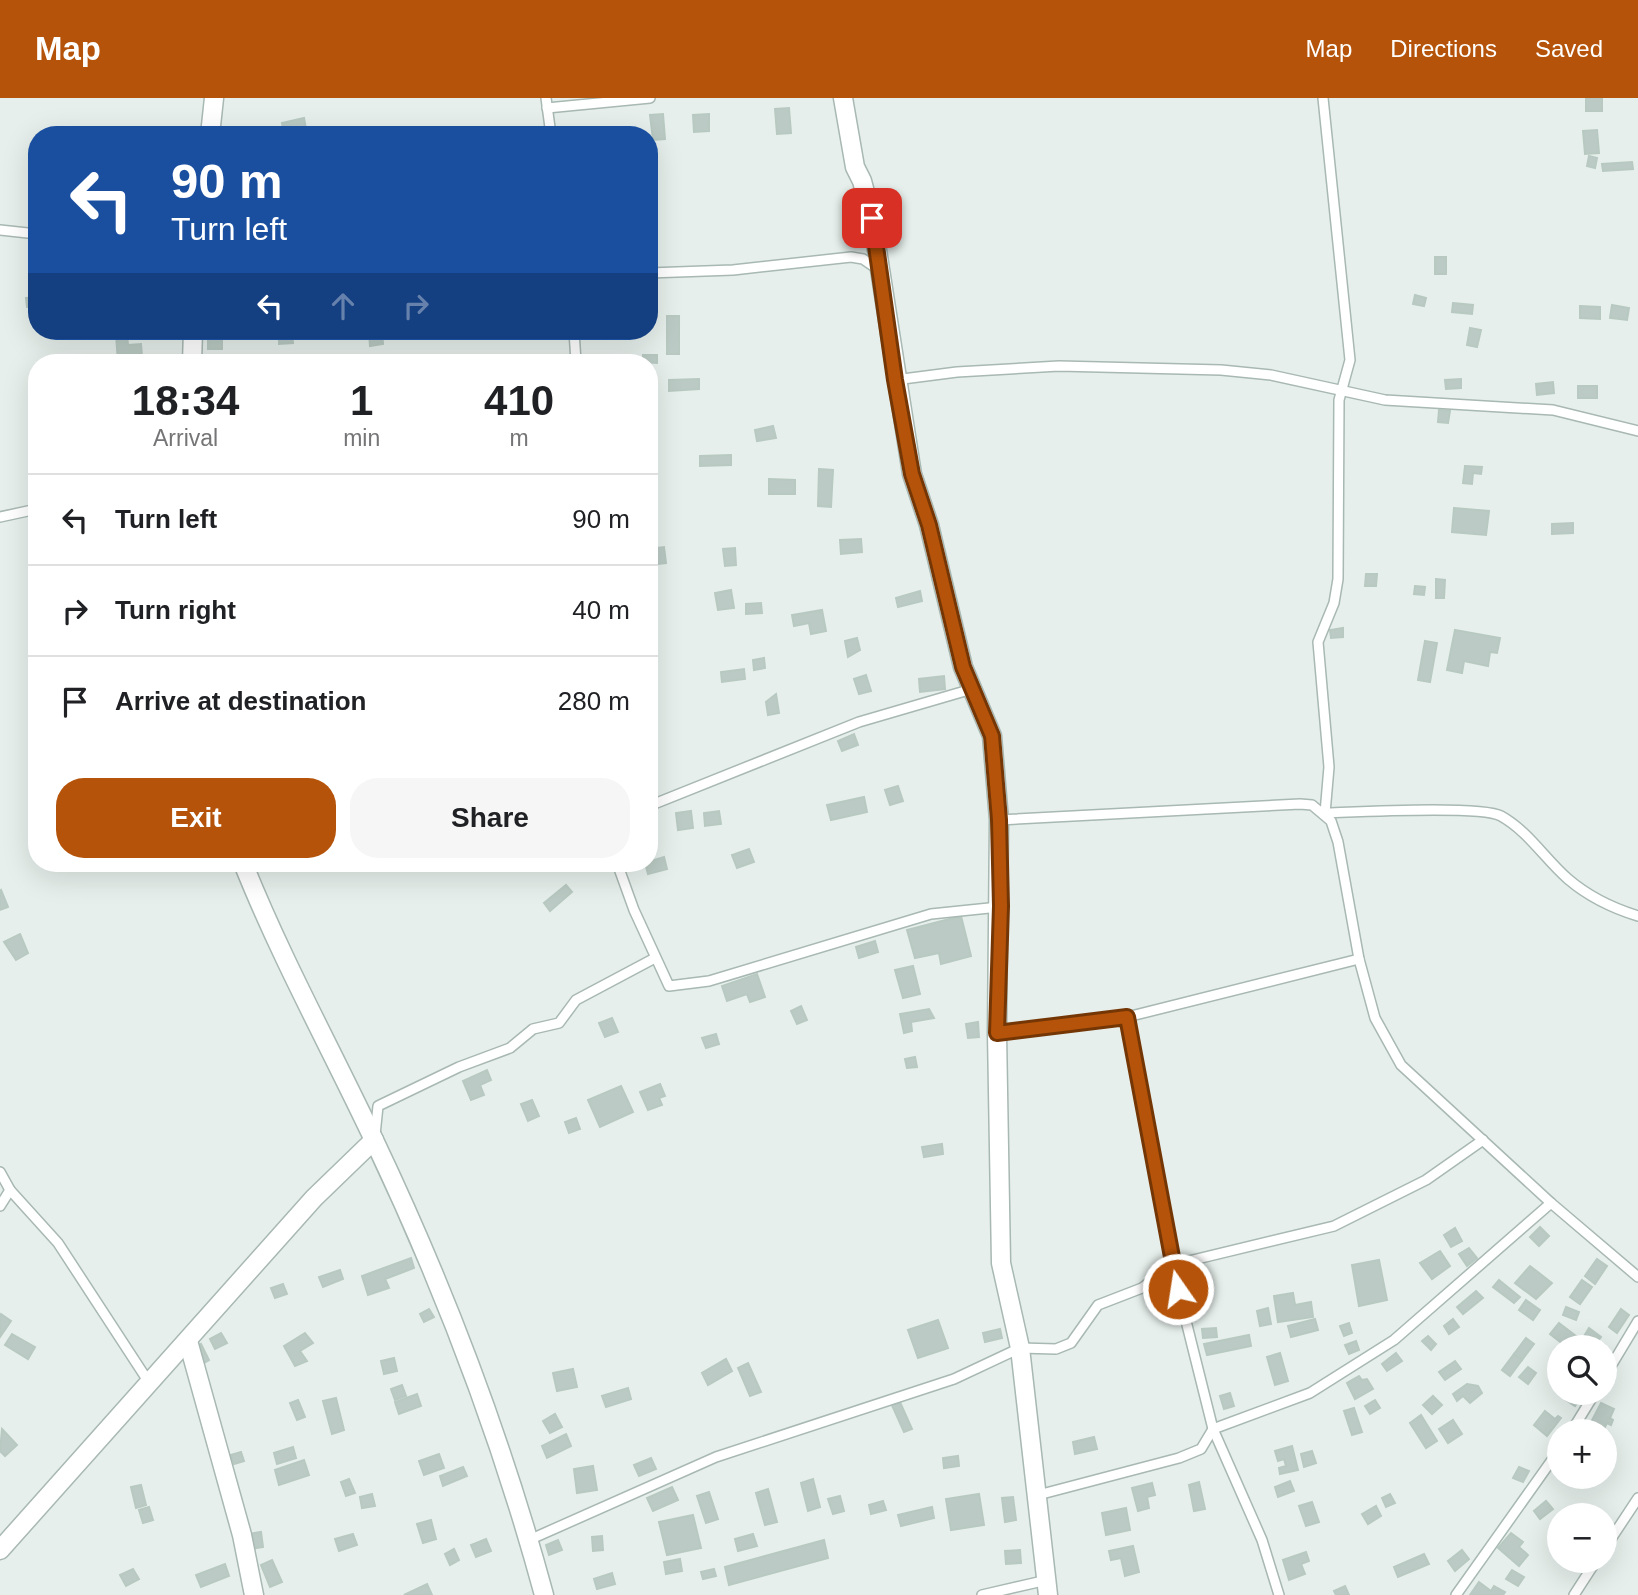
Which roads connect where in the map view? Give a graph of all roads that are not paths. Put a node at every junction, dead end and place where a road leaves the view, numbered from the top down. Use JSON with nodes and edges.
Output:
{"nodes":[{"id":1,"x":214,"y":98,"type":"edge"},
{"id":2,"x":650,"y":98,"type":"edge"},
{"id":3,"x":844,"y":98,"type":"edge"},
{"id":4,"x":1323,"y":98,"type":"edge"},
{"id":5,"x":547,"y":103,"type":"edge"},
{"id":6,"x":211,"y":126,"type":"edge"},
{"id":7,"x":550,"y":126,"type":"edge"},
{"id":8,"x":0,"y":230,"type":"edge"},
{"id":9,"x":28,"y":233,"type":"edge"},
{"id":10,"x":880,"y":271,"type":"junction"},
{"id":11,"x":658,"y":273,"type":"edge"},
{"id":12,"x":895,"y":380,"type":"junction"},
{"id":13,"x":1343,"y":393,"type":"junction"},
{"id":14,"x":1638,"y":430,"type":"edge"},
{"id":15,"x":28,"y":511,"type":"edge"},
{"id":16,"x":0,"y":517,"type":"edge"},
{"id":17,"x":972,"y":690,"type":"junction"},
{"id":18,"x":658,"y":802,"type":"edge"},
{"id":19,"x":1325,"y":813,"type":"junction"},
{"id":20,"x":999,"y":820,"type":"junction"},
{"id":21,"x":247,"y":872,"type":"edge"},
{"id":22,"x":621,"y":872,"type":"edge"},
{"id":23,"x":1001,"y":906,"type":"junction"},
{"id":24,"x":1638,"y":916,"type":"edge"},
{"id":25,"x":655,"y":958,"type":"junction"},
{"id":26,"x":1359,"y":959,"type":"junction"},
{"id":27,"x":1127,"y":1017,"type":"junction"},
{"id":28,"x":997,"y":1033,"type":"junction"},
{"id":29,"x":374,"y":1140,"type":"junction"},
{"id":30,"x":1483,"y":1140,"type":"junction"},
{"id":31,"x":0,"y":1172,"type":"edge"},
{"id":32,"x":10,"y":1190,"type":"junction"},
{"id":33,"x":1551,"y":1203,"type":"junction"},
{"id":34,"x":0,"y":1206,"type":"edge"},
{"id":35,"x":1172,"y":1265,"type":"junction"},
{"id":36,"x":1638,"y":1278,"type":"edge"},
{"id":37,"x":1638,"y":1321,"type":"edge"},
{"id":38,"x":188,"y":1341,"type":"junction"},
{"id":39,"x":1020,"y":1349,"type":"junction"},
{"id":40,"x":1617,"y":1356,"type":"edge"},
{"id":41,"x":150,"y":1384,"type":"junction"},
{"id":42,"x":1213,"y":1429,"type":"junction"},
{"id":43,"x":1547,"y":1467,"type":"edge"},
{"id":44,"x":1038,"y":1495,"type":"junction"},
{"id":45,"x":1638,"y":1498,"type":"edge"},
{"id":46,"x":1617,"y":1530,"type":"edge"},
{"id":47,"x":529,"y":1539,"type":"junction"},
{"id":48,"x":0,"y":1550,"type":"edge"},
{"id":49,"x":1588,"y":1573,"type":"edge"},
{"id":50,"x":1048,"y":1588,"type":"edge"},
{"id":51,"x":254,"y":1595,"type":"edge"},
{"id":52,"x":544,"y":1595,"type":"edge"},
{"id":53,"x":982,"y":1595,"type":"edge"},
{"id":54,"x":1279,"y":1595,"type":"edge"},
{"id":55,"x":1456,"y":1595,"type":"edge"},
{"id":56,"x":1574,"y":1595,"type":"edge"}],
"edges":[{"from":1,"to":6,"type":"street"},
{"from":2,"to":5,"type":"lane"},
{"from":3,"to":10,"type":"street"},
{"from":4,"to":13,"type":"lane"},
{"from":5,"to":7,"type":"lane"},
{"from":8,"to":9,"type":"lane"},
{"from":10,"to":11,"type":"lane"},
{"from":10,"to":12,"type":"street"},
{"from":12,"to":13,"type":"lane"},
{"from":12,"to":17,"type":"street"},
{"from":13,"to":14,"type":"lane"},
{"from":13,"to":19,"type":"lane"},
{"from":15,"to":16,"type":"lane"},
{"from":17,"to":18,"type":"lane"},
{"from":17,"to":20,"type":"street"},
{"from":19,"to":20,"type":"lane"},
{"from":19,"to":24,"type":"lane"},
{"from":19,"to":26,"type":"lane"},
{"from":20,"to":23,"type":"street"},
{"from":21,"to":29,"type":"street"},
{"from":22,"to":25,"type":"lane"},
{"from":23,"to":25,"type":"lane"},
{"from":23,"to":28,"type":"street"},
{"from":25,"to":29,"type":"lane"},
{"from":26,"to":27,"type":"lane"},
{"from":26,"to":30,"type":"lane"},
{"from":27,"to":28,"type":"lane"},
{"from":27,"to":35,"type":"lane"},
{"from":28,"to":39,"type":"street"},
{"from":29,"to":38,"type":"street"},
{"from":29,"to":47,"type":"street"},
{"from":30,"to":33,"type":"lane"},
{"from":30,"to":35,"type":"lane"},
{"from":31,"to":32,"type":"lane"},
{"from":32,"to":34,"type":"lane"},
{"from":32,"to":41,"type":"lane"},
{"from":33,"to":36,"type":"lane"},
{"from":33,"to":42,"type":"lane"},
{"from":35,"to":39,"type":"lane"},
{"from":35,"to":42,"type":"lane"},
{"from":37,"to":40,"type":"lane"},
{"from":38,"to":41,"type":"street"},
{"from":38,"to":51,"type":"street"},
{"from":39,"to":44,"type":"street"},
{"from":39,"to":47,"type":"lane"},
{"from":41,"to":48,"type":"street"},
{"from":42,"to":44,"type":"lane"},
{"from":42,"to":54,"type":"lane"},
{"from":43,"to":55,"type":"lane"},
{"from":44,"to":50,"type":"street"},
{"from":45,"to":46,"type":"lane"},
{"from":47,"to":52,"type":"street"},
{"from":49,"to":56,"type":"lane"},
{"from":50,"to":53,"type":"lane"}]}
